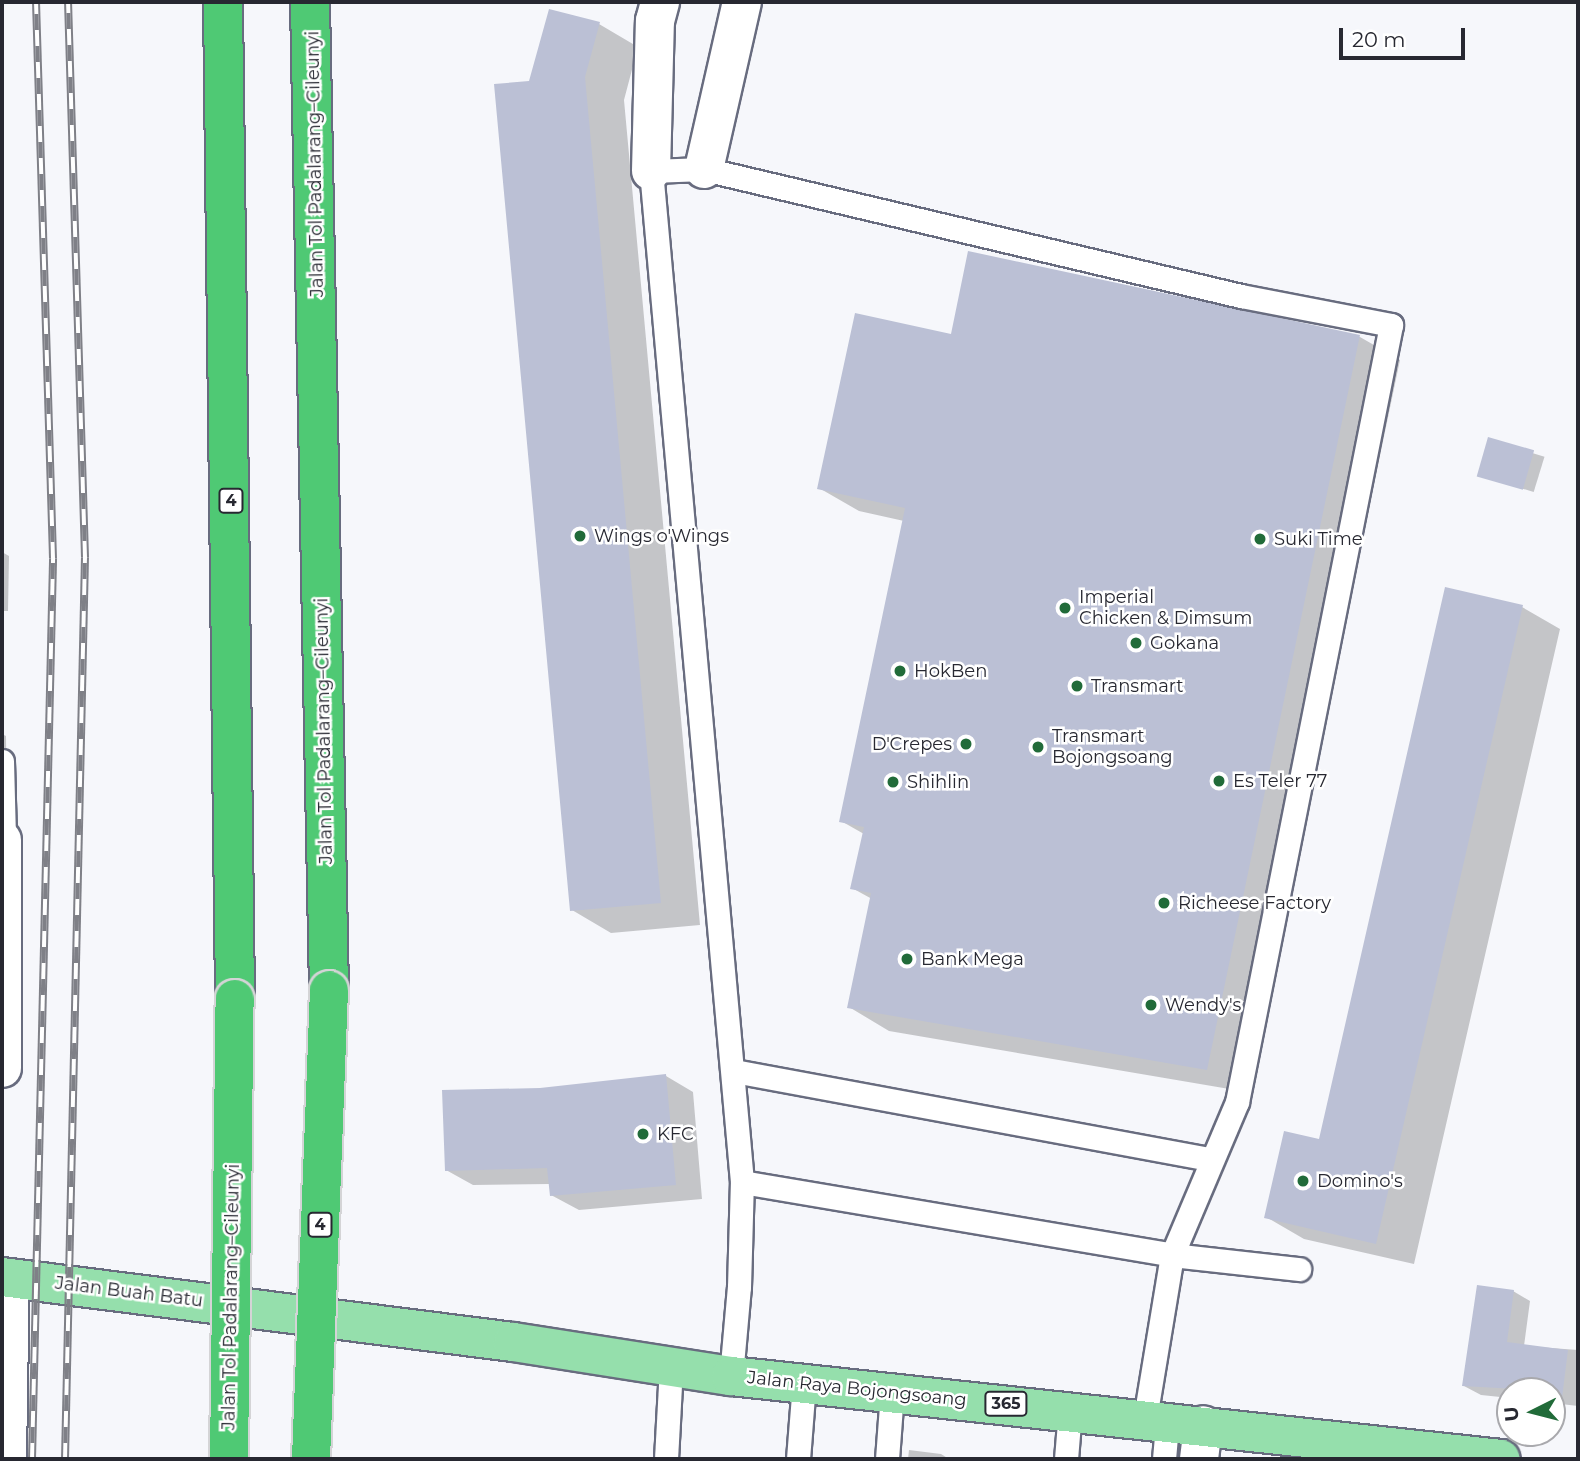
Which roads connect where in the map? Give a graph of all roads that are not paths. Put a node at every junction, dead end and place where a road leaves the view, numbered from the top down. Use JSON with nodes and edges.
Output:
{"nodes":[{"id":1,"x":223,"y":2,"type":"edge"},
{"id":2,"x":310,"y":2,"type":"edge"},
{"id":3,"x":660,"y":2,"type":"edge"},
{"id":4,"x":741,"y":2,"type":"edge"},
{"id":5,"x":704,"y":169,"type":"junction"},
{"id":6,"x":652,"y":171,"type":"junction"},
{"id":7,"x":2,"y":761,"type":"edge"},
{"id":8,"x":3,"y":840,"type":"edge"},
{"id":9,"x":2,"y":1068,"type":"edge"},
{"id":10,"x":734,"y":1071,"type":"junction"},
{"id":11,"x":1212,"y":1160,"type":"junction"},
{"id":12,"x":742,"y":1182,"type":"junction"},
{"id":13,"x":1172,"y":1255,"type":"junction"},
{"id":14,"x":1299,"y":1269,"type":"dead end"},
{"id":15,"x":6,"y":1277,"type":"edge"},
{"id":16,"x":257,"y":1307,"type":"joint"},
{"id":17,"x":671,"y":1366,"type":"junction"},
{"id":18,"x":731,"y":1376,"type":"junction"},
{"id":19,"x":804,"y":1383,"type":"junction"},
{"id":20,"x":892,"y":1393,"type":"junction"},
{"id":21,"x":1070,"y":1410,"type":"junction"},
{"id":22,"x":1179,"y":1431,"type":"edge"},
{"id":23,"x":7,"y":1459,"type":"edge"},
{"id":24,"x":229,"y":1459,"type":"edge"},
{"id":25,"x":311,"y":1459,"type":"edge"},
{"id":26,"x":666,"y":1459,"type":"edge"},
{"id":27,"x":798,"y":1459,"type":"edge"},
{"id":28,"x":887,"y":1459,"type":"edge"},
{"id":29,"x":1066,"y":1459,"type":"edge"},
{"id":30,"x":1164,"y":1459,"type":"edge"},
{"id":31,"x":1501,"y":1459,"type":"edge"}],
"edges":[{"from":1,"to":24,"type":"highway","name":"Jalan Tol Padalarang–Cileunyi","number":"4","bridge":true},
{"from":2,"to":25,"type":"highway","name":"Jalan Tol Padalarang–Cileunyi","number":"4","bridge":true},
{"from":3,"to":6,"type":"street"},
{"from":4,"to":5,"type":"street"},
{"from":5,"to":6,"type":"lane"},
{"from":5,"to":11,"type":"lane"},
{"from":6,"to":10,"type":"lane"},
{"from":7,"to":8,"type":"lane"},
{"from":8,"to":9,"type":"street"},
{"from":10,"to":11,"type":"lane"},
{"from":10,"to":12,"type":"lane"},
{"from":11,"to":13,"type":"lane"},
{"from":12,"to":13,"type":"lane"},
{"from":12,"to":18,"type":"lane"},
{"from":13,"to":14,"type":"lane"},
{"from":13,"to":22,"type":"lane"},
{"from":15,"to":16,"type":"main road","name":"Jalan Buah Batu"},
{"from":15,"to":23,"type":"street"},
{"from":16,"to":17,"type":"main road","name":"Jalan Raya Bojongsoang","number":"365"},
{"from":17,"to":18,"type":"main road","name":"Jalan Raya Bojongsoang","number":"365"},
{"from":17,"to":26,"type":"lane"},
{"from":18,"to":19,"type":"main road","name":"Jalan Raya Bojongsoang","number":"365"},
{"from":19,"to":20,"type":"main road","name":"Jalan Raya Bojongsoang","number":"365"},
{"from":19,"to":27,"type":"lane"},
{"from":20,"to":21,"type":"main road","name":"Jalan Raya Bojongsoang","number":"365"},
{"from":20,"to":28,"type":"lane"},
{"from":21,"to":22,"type":"main road","name":"Jalan Raya Bojongsoang","number":"365"},
{"from":21,"to":29,"type":"lane"},
{"from":22,"to":30,"type":"lane"},
{"from":22,"to":31,"type":"main road","name":"Jalan Raya Bojongsoang","number":"365"}]}
